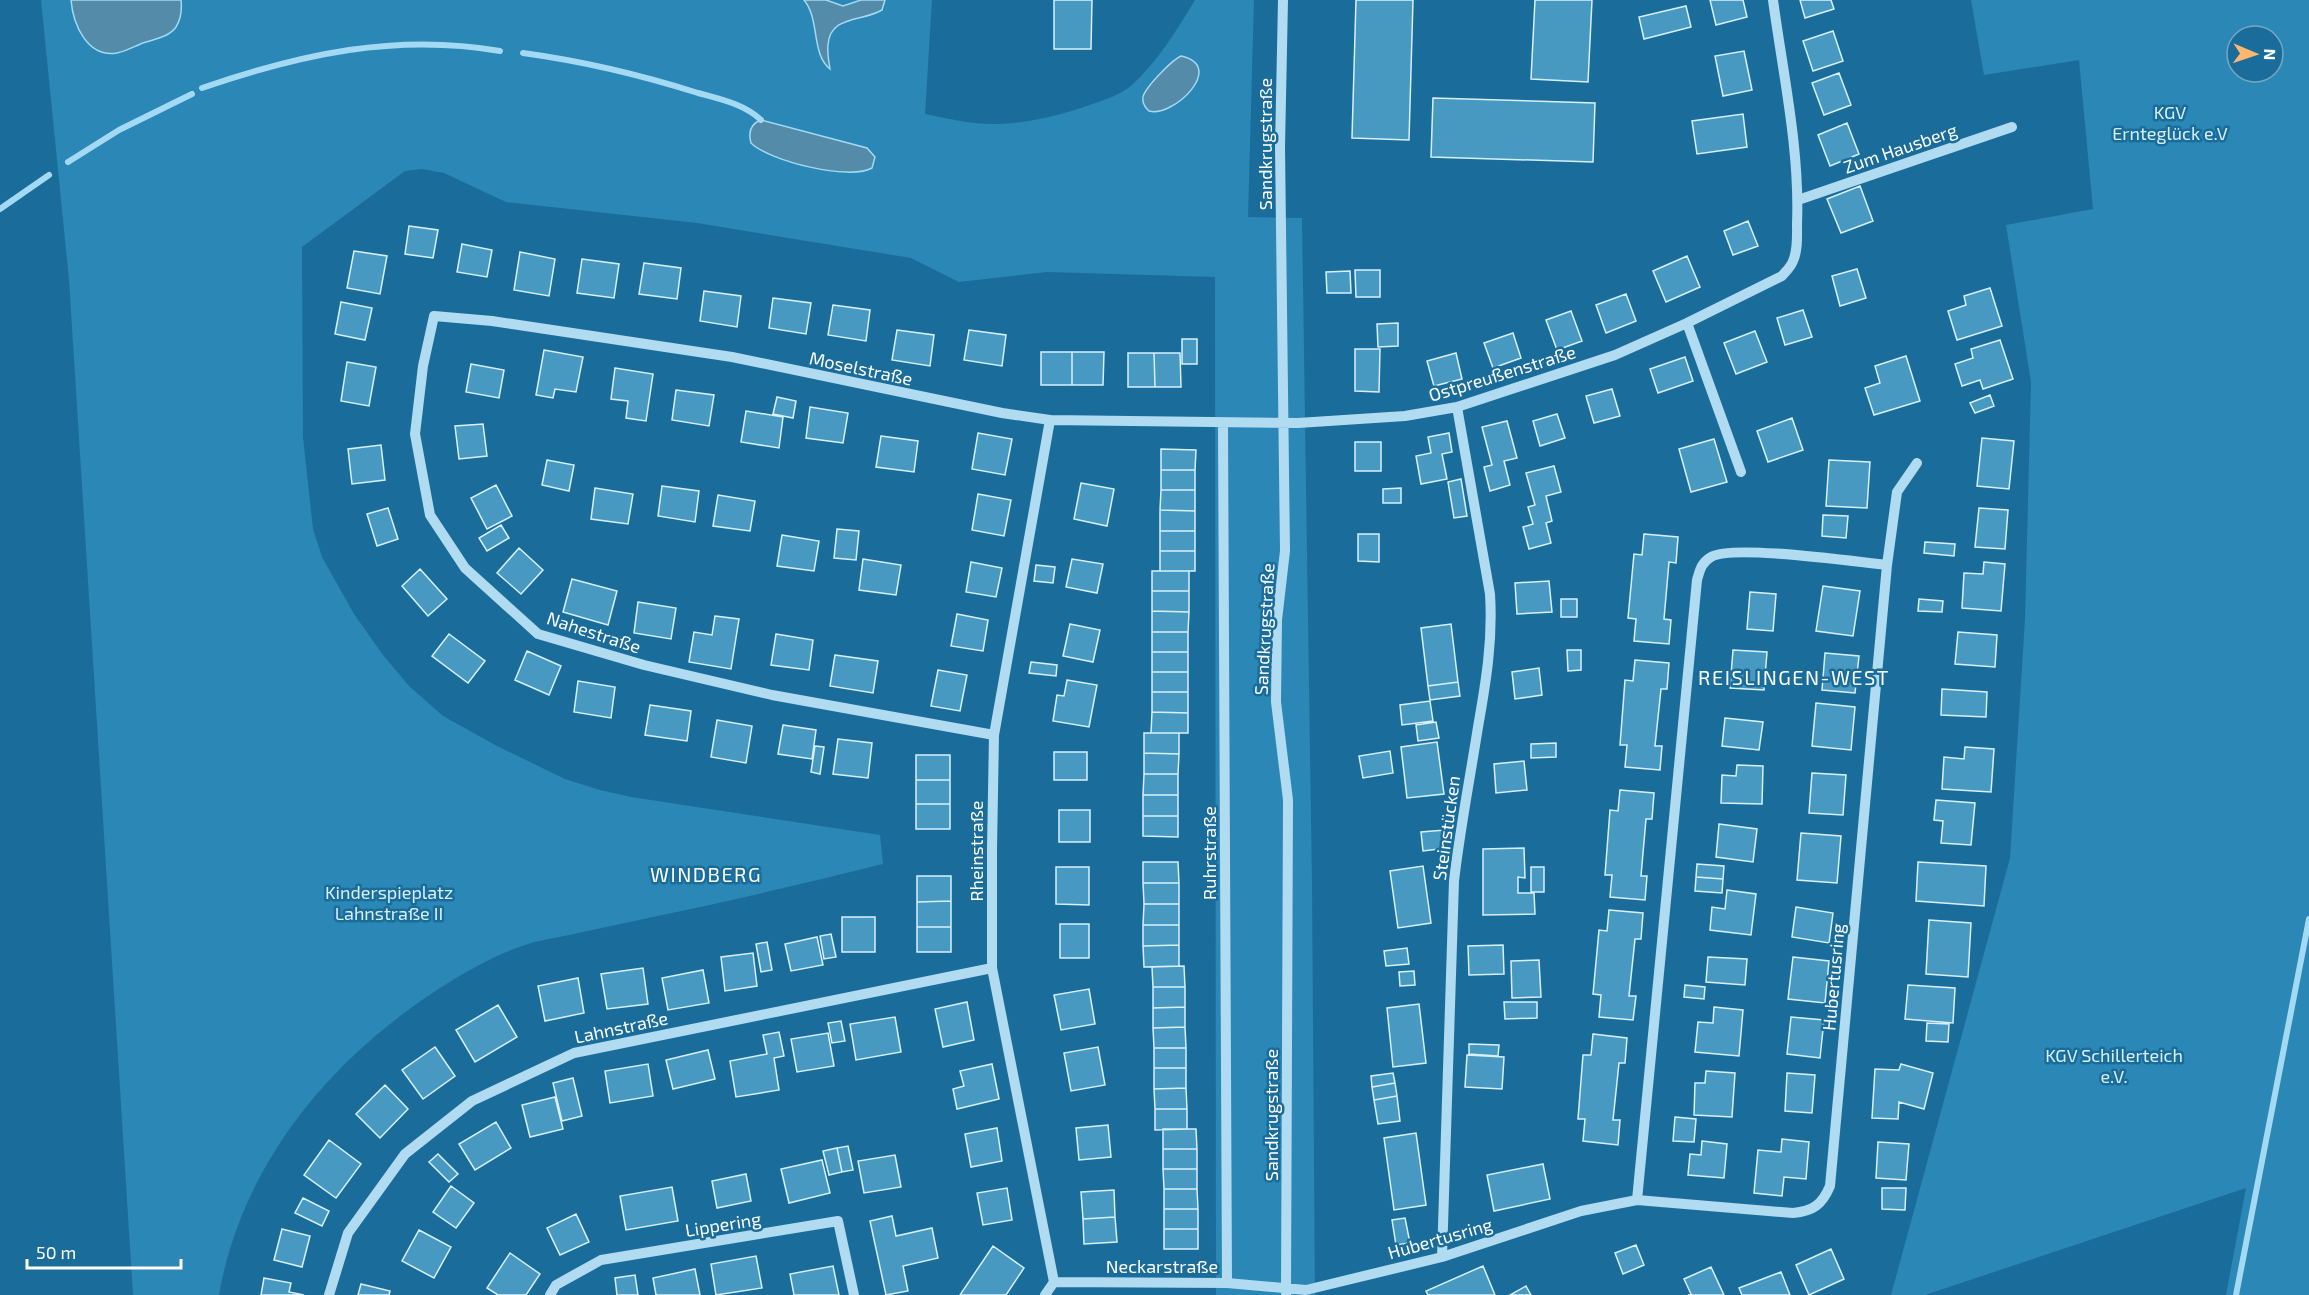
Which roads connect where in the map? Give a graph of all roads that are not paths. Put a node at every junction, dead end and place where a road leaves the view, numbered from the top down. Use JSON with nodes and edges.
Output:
{"nodes":[{"id":1,"x":1283,"y":0,"type":"edge"},
{"id":2,"x":1773,"y":0,"type":"edge"},
{"id":3,"x":2012,"y":127,"type":"dead end"},
{"id":4,"x":1798,"y":200,"type":"junction"},
{"id":5,"x":434,"y":316,"type":"joint"},
{"id":6,"x":1687,"y":323,"type":"junction"},
{"id":7,"x":1457,"y":407,"type":"junction"},
{"id":8,"x":1050,"y":420,"type":"junction"},
{"id":9,"x":1223,"y":423,"type":"junction"},
{"id":10,"x":1283,"y":423,"type":"junction"},
{"id":11,"x":1917,"y":464,"type":"dead end"},
{"id":12,"x":1741,"y":472,"type":"dead end"},
{"id":13,"x":1887,"y":565,"type":"junction"},
{"id":14,"x":994,"y":735,"type":"junction"},
{"id":15,"x":992,"y":968,"type":"junction"},
{"id":16,"x":1637,"y":1200,"type":"junction"},
{"id":17,"x":1442,"y":1257,"type":"junction"},
{"id":18,"x":1054,"y":1282,"type":"junction"},
{"id":19,"x":1227,"y":1283,"type":"junction"},
{"id":20,"x":1286,"y":1292,"type":"edge"},
{"id":21,"x":329,"y":1295,"type":"edge"},
{"id":22,"x":550,"y":1295,"type":"edge"},
{"id":23,"x":854,"y":1295,"type":"edge"},
{"id":24,"x":1045,"y":1295,"type":"edge"}],
"edges":[{"from":1,"to":10,"type":"street","name":"Sandkrugstraße"},
{"from":2,"to":4,"type":"street","name":"Ostpreußenstraße"},
{"from":3,"to":4,"type":"street","name":"Zum Hausberg"},
{"from":4,"to":6,"type":"street","name":"Ostpreußenstraße"},
{"from":5,"to":8,"type":"street","name":"Moselstraße"},
{"from":5,"to":14,"type":"street","name":"Nahestraße"},
{"from":6,"to":7,"type":"street","name":"Ostpreußenstraße"},
{"from":6,"to":12,"type":"street"},
{"from":7,"to":10,"type":"street","name":"Ostpreußenstraße"},
{"from":7,"to":17,"type":"street","name":"Steinstücken"},
{"from":8,"to":9,"type":"street","name":"Moselstraße"},
{"from":8,"to":14,"type":"street","name":"Rheinstraße"},
{"from":9,"to":10,"type":"street","name":"Moselstraße"},
{"from":9,"to":19,"type":"street","name":"Ruhrstraße"},
{"from":10,"to":20,"type":"street","name":"Sandkrugstraße"},
{"from":11,"to":13,"type":"street","name":"Hubertusring"},
{"from":13,"to":16,"type":"street"},
{"from":13,"to":16,"type":"street","name":"Hubertusring"},
{"from":14,"to":15,"type":"street","name":"Rheinstraße"},
{"from":15,"to":18,"type":"street","name":"Rheinstraße"},
{"from":15,"to":21,"type":"street","name":"Lahnstraße"},
{"from":16,"to":17,"type":"street","name":"Hubertusring"},
{"from":17,"to":20,"type":"street","name":"Hubertusring"},
{"from":18,"to":19,"type":"street","name":"Neckarstraße"},
{"from":18,"to":24,"type":"street"},
{"from":19,"to":20,"type":"street","name":"Neckarstraße"},
{"from":22,"to":23,"type":"street","name":"Lippering"}]}
